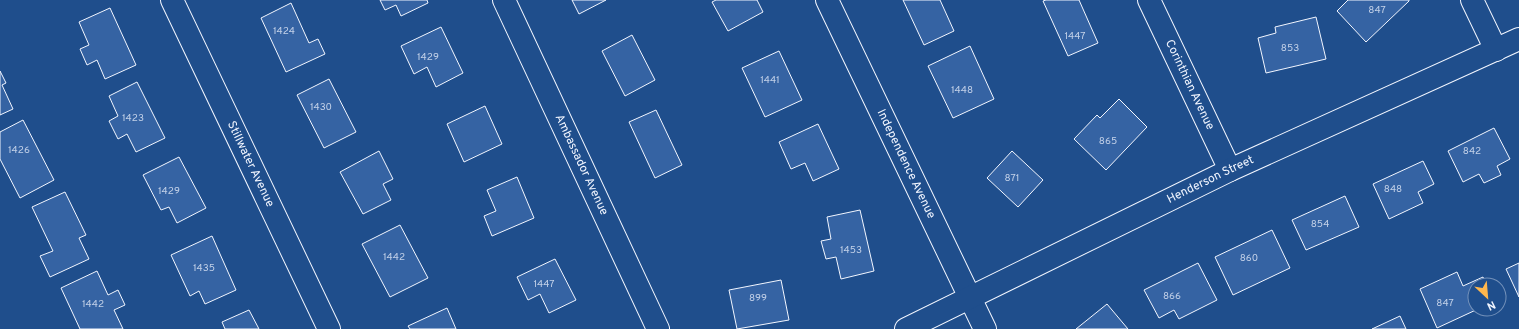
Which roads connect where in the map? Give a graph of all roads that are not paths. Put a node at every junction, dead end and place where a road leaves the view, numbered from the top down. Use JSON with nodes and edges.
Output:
{"nodes":[{"id":1,"x":172,"y":0,"type":"edge"},
{"id":2,"x":504,"y":0,"type":"edge"},
{"id":3,"x":827,"y":0,"type":"edge"},
{"id":4,"x":1149,"y":0,"type":"edge"},
{"id":5,"x":1472,"y":0,"type":"edge"},
{"id":6,"x":1519,"y":39,"type":"edge"},
{"id":7,"x":1496,"y":50,"type":"junction"},
{"id":8,"x":1230,"y":170,"type":"junction"},
{"id":9,"x":970,"y":298,"type":"junction"},
{"id":10,"x":329,"y":329,"type":"edge"},
{"id":11,"x":658,"y":329,"type":"edge"},
{"id":12,"x":906,"y":329,"type":"edge"},
{"id":13,"x":985,"y":329,"type":"edge"}],
"edges":[{"from":1,"to":10,"type":"street","name":"Stillwater Avenue"},
{"from":2,"to":11,"type":"street","name":"Ambassador Avenue"},
{"from":3,"to":9,"type":"street","name":"Independence Avenue"},
{"from":4,"to":8,"type":"street","name":"Corinthian Avenue"},
{"from":5,"to":7,"type":"street"},
{"from":6,"to":7,"type":"street","name":"Henderson Street"},
{"from":7,"to":8,"type":"street","name":"Henderson Street"},
{"from":8,"to":9,"type":"street","name":"Henderson Street"},
{"from":9,"to":12,"type":"street","name":"Henderson Street"},
{"from":9,"to":13,"type":"street","name":"Independence Avenue"}]}
